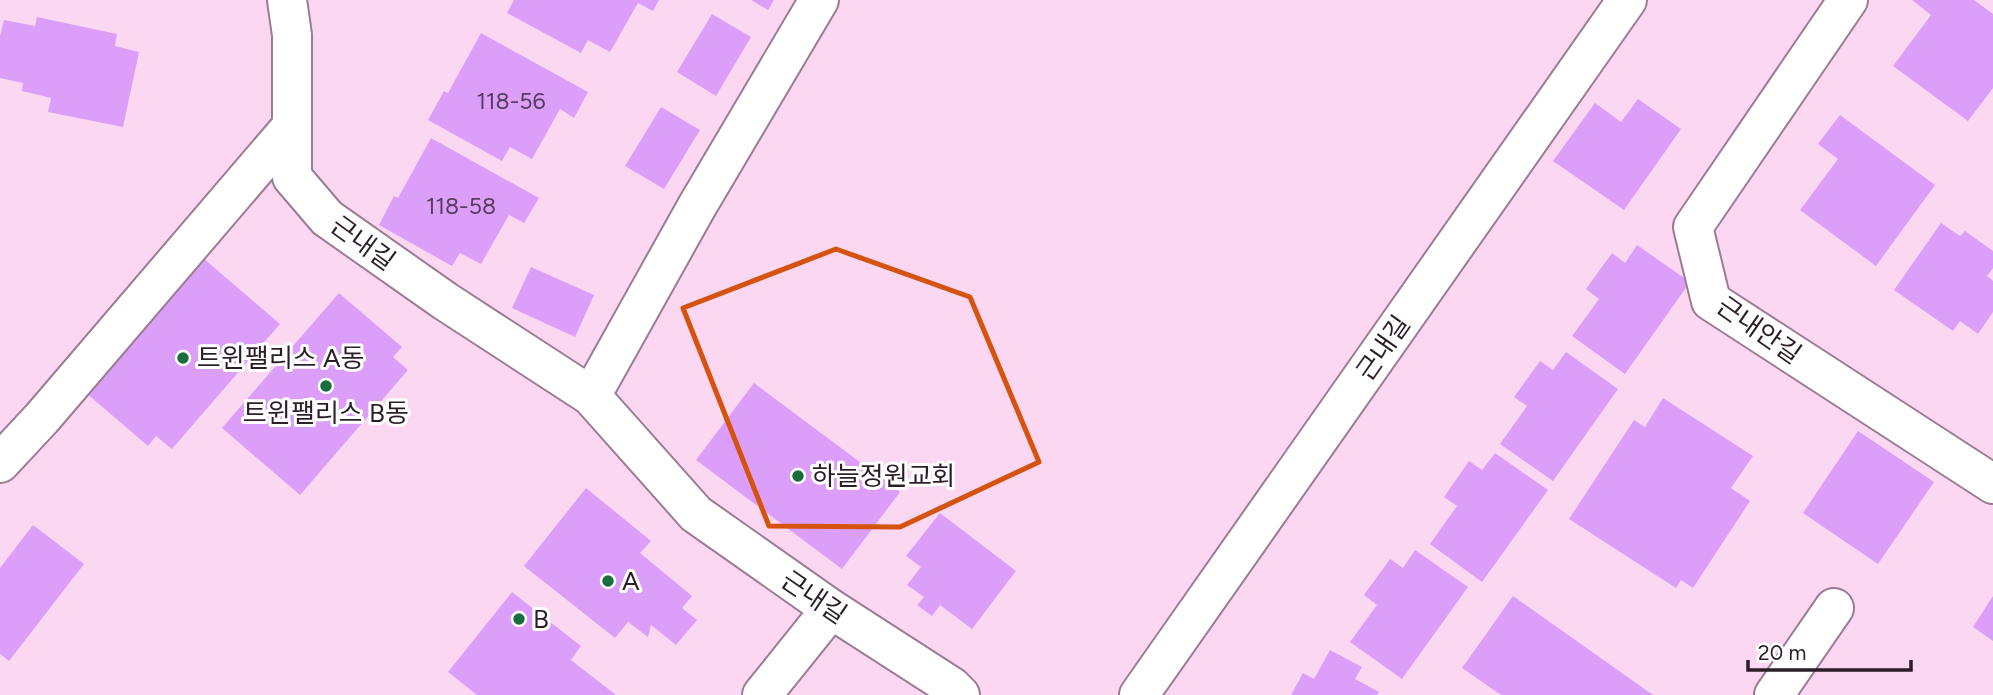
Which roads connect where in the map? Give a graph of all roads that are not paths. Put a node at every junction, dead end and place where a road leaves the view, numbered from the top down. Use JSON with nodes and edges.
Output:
{"nodes":[{"id":1,"x":287,"y":0,"type":"edge"},
{"id":2,"x":819,"y":0,"type":"edge"},
{"id":3,"x":1627,"y":0,"type":"edge"},
{"id":4,"x":1848,"y":0,"type":"edge"},
{"id":5,"x":292,"y":126,"type":"junction"},
{"id":6,"x":591,"y":396,"type":"junction"},
{"id":7,"x":0,"y":463,"type":"edge"},
{"id":8,"x":1990,"y":474,"type":"edge"},
{"id":9,"x":1834,"y":608,"type":"dead end"},
{"id":10,"x":831,"y":609,"type":"junction"},
{"id":11,"x":762,"y":695,"type":"edge"},
{"id":12,"x":960,"y":695,"type":"edge"},
{"id":13,"x":1139,"y":695,"type":"edge"},
{"id":14,"x":1774,"y":695,"type":"edge"}],
"edges":[{"from":1,"to":5,"type":"street","name":"근내길"},
{"from":2,"to":6,"type":"street"},
{"from":3,"to":13,"type":"street","name":"근내길"},
{"from":4,"to":8,"type":"street","name":"근내안길"},
{"from":5,"to":6,"type":"street","name":"근내길"},
{"from":5,"to":7,"type":"street"},
{"from":6,"to":10,"type":"street","name":"근내길"},
{"from":9,"to":14,"type":"street"},
{"from":10,"to":11,"type":"street"},
{"from":10,"to":12,"type":"street","name":"근내길"}]}
